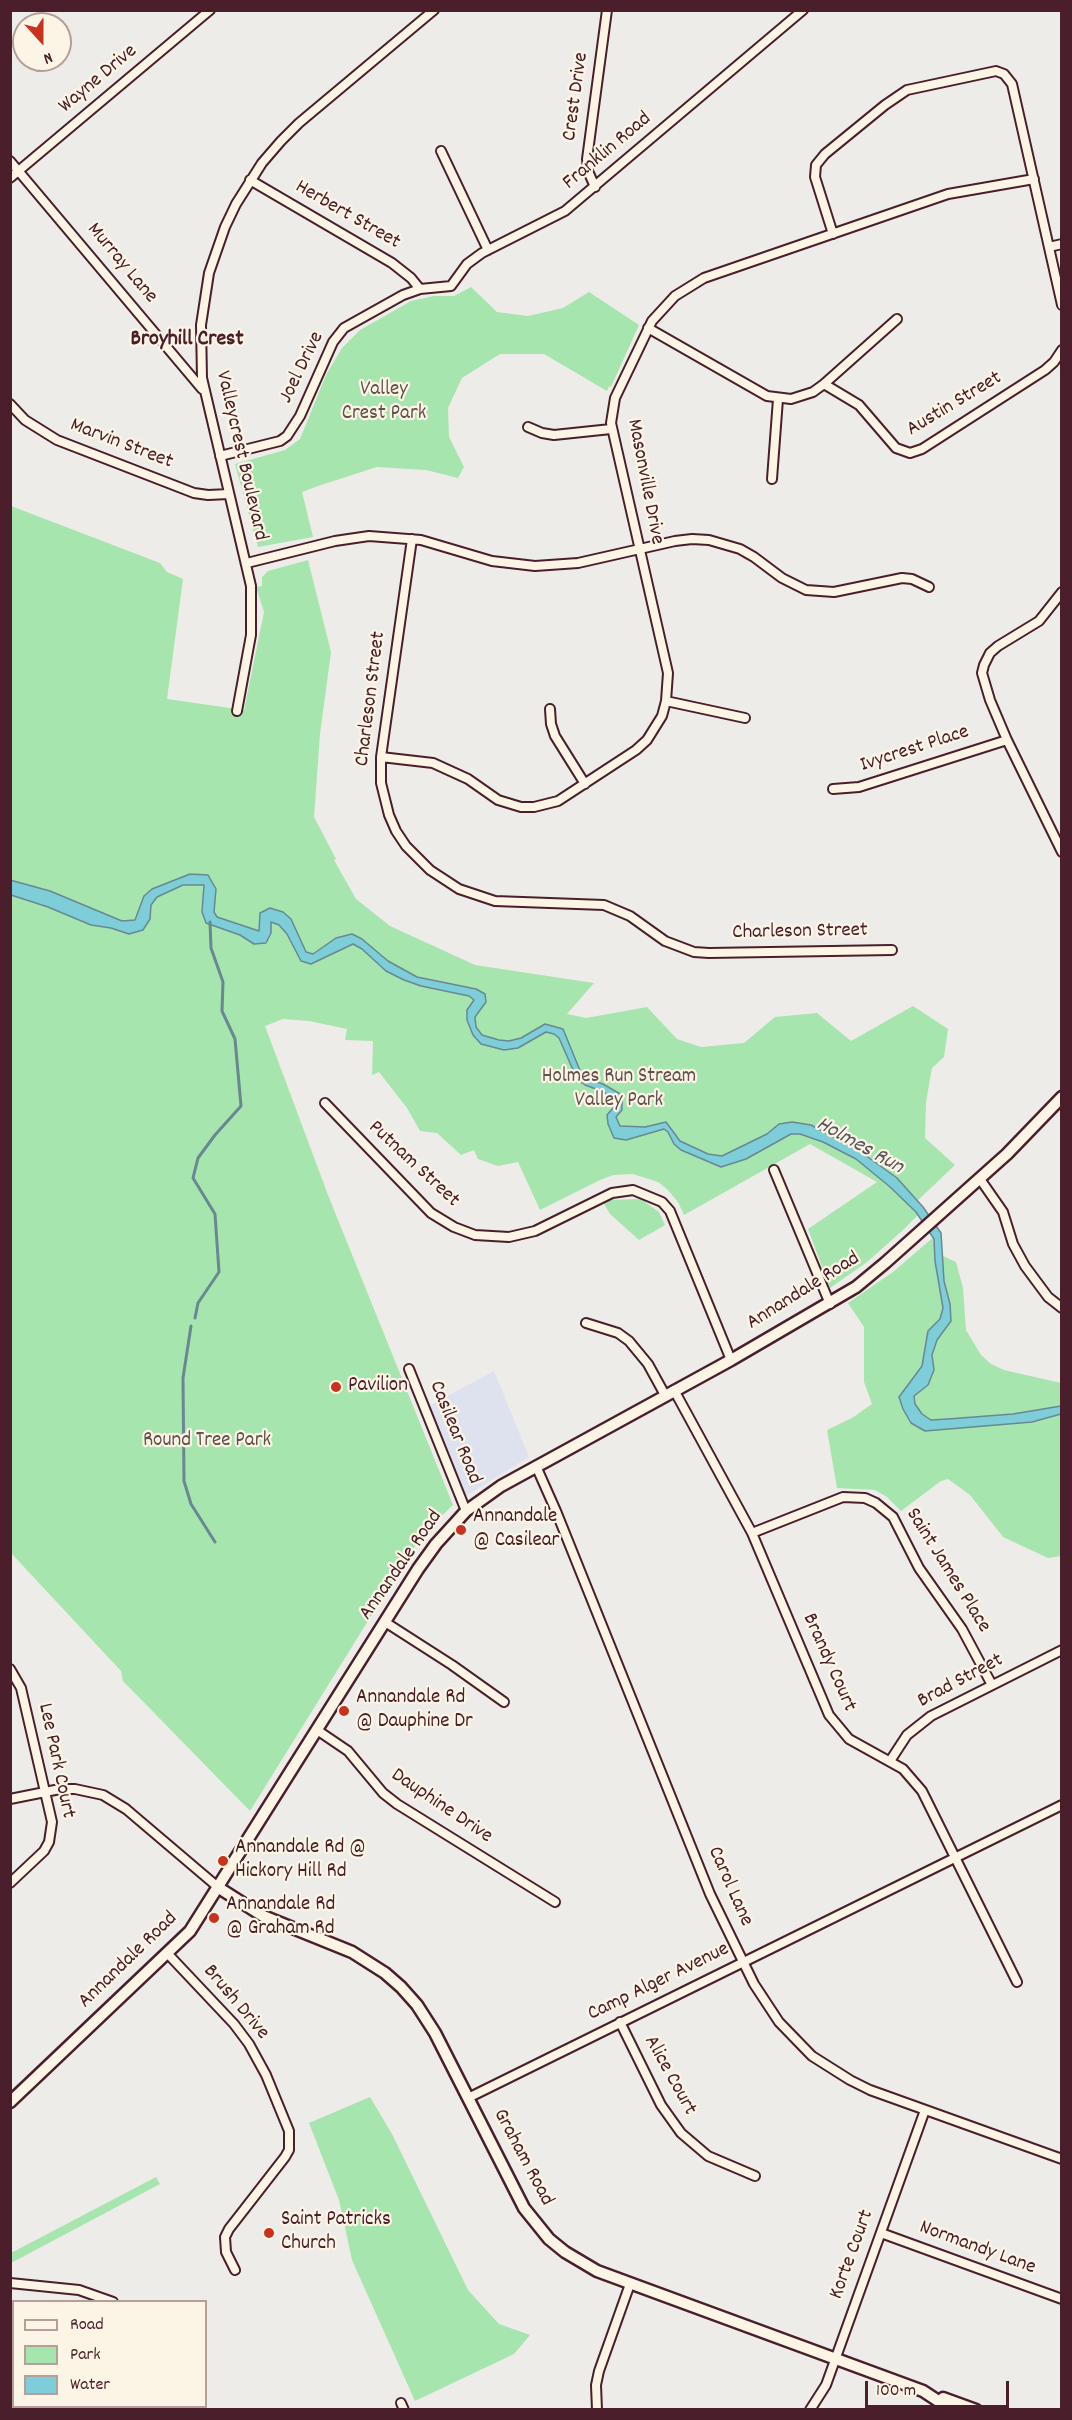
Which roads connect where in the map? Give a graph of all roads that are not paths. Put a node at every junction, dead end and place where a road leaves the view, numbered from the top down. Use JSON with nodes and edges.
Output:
{"nodes":[{"id":1,"x":210,"y":10,"type":"edge"},
{"id":2,"x":434,"y":10,"type":"edge"},
{"id":3,"x":607,"y":10,"type":"edge"},
{"id":4,"x":803,"y":10,"type":"edge"},
{"id":5,"x":441,"y":152,"type":"dead end"},
{"id":6,"x":10,"y":161,"type":"edge"},
{"id":7,"x":19,"y":171,"type":"junction"},
{"id":8,"x":10,"y":178,"type":"edge"},
{"id":9,"x":1034,"y":179,"type":"junction"},
{"id":10,"x":250,"y":180,"type":"junction"},
{"id":11,"x":595,"y":187,"type":"junction"},
{"id":12,"x":833,"y":234,"type":"junction"},
{"id":13,"x":1062,"y":244,"type":"edge"},
{"id":14,"x":1049,"y":247,"type":"junction"},
{"id":15,"x":488,"y":250,"type":"junction"},
{"id":16,"x":420,"y":289,"type":"junction"},
{"id":17,"x":1062,"y":305,"type":"edge"},
{"id":18,"x":897,"y":319,"type":"dead end"},
{"id":19,"x":648,"y":328,"type":"junction"},
{"id":20,"x":1062,"y":350,"type":"edge"},
{"id":21,"x":824,"y":384,"type":"junction"},
{"id":22,"x":203,"y":390,"type":"junction"},
{"id":23,"x":778,"y":399,"type":"junction"},
{"id":24,"x":10,"y":404,"type":"edge"},
{"id":25,"x":528,"y":427,"type":"dead end"},
{"id":26,"x":611,"y":429,"type":"junction"},
{"id":27,"x":220,"y":456,"type":"junction"},
{"id":28,"x":772,"y":479,"type":"dead end"},
{"id":29,"x":229,"y":494,"type":"junction"},
{"id":30,"x":412,"y":539,"type":"junction"},
{"id":31,"x":639,"y":549,"type":"junction"},
{"id":32,"x":247,"y":563,"type":"junction"},
{"id":33,"x":929,"y":587,"type":"dead end"},
{"id":34,"x":1062,"y":592,"type":"edge"},
{"id":35,"x":666,"y":701,"type":"junction"},
{"id":36,"x":550,"y":709,"type":"dead end"},
{"id":37,"x":237,"y":711,"type":"dead end"},
{"id":38,"x":746,"y":718,"type":"dead end"},
{"id":39,"x":1007,"y":740,"type":"junction"},
{"id":40,"x":381,"y":757,"type":"junction"},
{"id":41,"x":585,"y":784,"type":"junction"},
{"id":42,"x":833,"y":789,"type":"dead end"},
{"id":43,"x":1062,"y":852,"type":"edge"},
{"id":44,"x":892,"y":950,"type":"dead end"},
{"id":45,"x":1062,"y":1097,"type":"edge"},
{"id":46,"x":325,"y":1103,"type":"dead end"},
{"id":47,"x":774,"y":1170,"type":"dead end"},
{"id":48,"x":980,"y":1179,"type":"junction"},
{"id":49,"x":830,"y":1304,"type":"junction"},
{"id":50,"x":1062,"y":1308,"type":"edge"},
{"id":51,"x":586,"y":1323,"type":"dead end"},
{"id":52,"x":731,"y":1360,"type":"junction"},
{"id":53,"x":409,"y":1369,"type":"dead end"},
{"id":54,"x":669,"y":1393,"type":"junction"},
{"id":55,"x":536,"y":1466,"type":"junction"},
{"id":56,"x":466,"y":1511,"type":"junction"},
{"id":57,"x":752,"y":1533,"type":"junction"},
{"id":58,"x":385,"y":1622,"type":"junction"},
{"id":59,"x":1062,"y":1650,"type":"edge"},
{"id":60,"x":10,"y":1669,"type":"edge"},
{"id":61,"x":992,"y":1685,"type":"junction"},
{"id":62,"x":504,"y":1702,"type":"dead end"},
{"id":63,"x":317,"y":1730,"type":"junction"},
{"id":64,"x":890,"y":1761,"type":"junction"},
{"id":65,"x":45,"y":1792,"type":"junction"},
{"id":66,"x":10,"y":1799,"type":"edge"},
{"id":67,"x":1062,"y":1805,"type":"edge"},
{"id":68,"x":954,"y":1856,"type":"junction"},
{"id":69,"x":10,"y":1882,"type":"edge"},
{"id":70,"x":219,"y":1888,"type":"junction"},
{"id":71,"x":555,"y":1902,"type":"dead end"},
{"id":72,"x":167,"y":1953,"type":"junction"},
{"id":73,"x":743,"y":1961,"type":"junction"},
{"id":74,"x":1017,"y":1982,"type":"dead end"},
{"id":75,"x":620,"y":2022,"type":"junction"},
{"id":76,"x":468,"y":2098,"type":"junction"},
{"id":77,"x":10,"y":2102,"type":"edge"},
{"id":78,"x":925,"y":2110,"type":"junction"},
{"id":79,"x":1062,"y":2159,"type":"edge"},
{"id":80,"x":755,"y":2176,"type":"dead end"},
{"id":81,"x":881,"y":2233,"type":"junction"},
{"id":82,"x":235,"y":2270,"type":"dead end"},
{"id":83,"x":10,"y":2283,"type":"edge"},
{"id":84,"x":630,"y":2284,"type":"junction"},
{"id":85,"x":1062,"y":2299,"type":"edge"},
{"id":86,"x":110,"y":2300,"type":"edge"},
{"id":87,"x":835,"y":2359,"type":"junction"},
{"id":88,"x":923,"y":2391,"type":"junction"},
{"id":89,"x":597,"y":2409,"type":"edge"},
{"id":90,"x":810,"y":2409,"type":"edge"},
{"id":91,"x":952,"y":2409,"type":"edge"},
{"id":92,"x":976,"y":2409,"type":"edge"}],
"edges":[{"from":1,"to":7,"type":"street","name":"Wayne Drive"},
{"from":2,"to":10,"type":"street","name":"Valleycrest Boulevard"},
{"from":3,"to":11,"type":"street","name":"Crest Drive"},
{"from":4,"to":11,"type":"street","name":"Franklin Road"},
{"from":5,"to":15,"type":"street"},
{"from":6,"to":7,"type":"street","name":"Murray Lane"},
{"from":7,"to":8,"type":"street","name":"Wayne Drive"},
{"from":7,"to":22,"type":"street","name":"Murray Lane"},
{"from":9,"to":12,"type":"street","name":"Masonville Drive"},
{"from":9,"to":12,"type":"street"},
{"from":9,"to":14,"type":"street"},
{"from":10,"to":16,"type":"street","name":"Herbert Street"},
{"from":10,"to":22,"type":"street","name":"Valleycrest Boulevard"},
{"from":11,"to":15,"type":"street","name":"Franklin Road"},
{"from":12,"to":19,"type":"street","name":"Masonville Drive"},
{"from":13,"to":14,"type":"street"},
{"from":14,"to":17,"type":"street"},
{"from":15,"to":16,"type":"street","name":"Franklin Road"},
{"from":16,"to":27,"type":"street","name":"Joel Drive"},
{"from":18,"to":21,"type":"street"},
{"from":19,"to":23,"type":"street"},
{"from":19,"to":26,"type":"street","name":"Masonville Drive"},
{"from":20,"to":21,"type":"street","name":"Austin Street"},
{"from":21,"to":23,"type":"street"},
{"from":22,"to":27,"type":"street","name":"Valleycrest Boulevard"},
{"from":23,"to":28,"type":"street"},
{"from":24,"to":29,"type":"street","name":"Marvin Street"},
{"from":25,"to":26,"type":"street"},
{"from":26,"to":31,"type":"street","name":"Masonville Drive"},
{"from":27,"to":29,"type":"street","name":"Valleycrest Boulevard"},
{"from":29,"to":32,"type":"street","name":"Valleycrest Boulevard"},
{"from":30,"to":31,"type":"street"},
{"from":30,"to":32,"type":"street"},
{"from":30,"to":40,"type":"street","name":"Charleson Street"},
{"from":31,"to":33,"type":"street"},
{"from":31,"to":35,"type":"street","name":"Masonville Drive"},
{"from":32,"to":37,"type":"street","name":"Valleycrest Boulevard"},
{"from":34,"to":39,"type":"street"},
{"from":35,"to":38,"type":"street"},
{"from":35,"to":41,"type":"street","name":"Masonville Drive"},
{"from":36,"to":41,"type":"street"},
{"from":39,"to":42,"type":"street","name":"Ivycrest Place"},
{"from":39,"to":43,"type":"street"},
{"from":40,"to":41,"type":"street","name":"Masonville Drive"},
{"from":40,"to":44,"type":"street","name":"Charleson Street"},
{"from":45,"to":48,"type":"main road","name":"Annandale Road"},
{"from":46,"to":52,"type":"street","name":"Putnam Street"},
{"from":47,"to":49,"type":"street"},
{"from":48,"to":49,"type":"main road","name":"Annandale Road"},
{"from":48,"to":50,"type":"street"},
{"from":49,"to":52,"type":"main road","name":"Annandale Road"},
{"from":51,"to":54,"type":"street","name":"Brandy Court"},
{"from":52,"to":54,"type":"main road","name":"Annandale Road"},
{"from":53,"to":56,"type":"street","name":"Casilear Road"},
{"from":54,"to":55,"type":"main road","name":"Annandale Road"},
{"from":54,"to":57,"type":"street","name":"Brandy Court"},
{"from":55,"to":56,"type":"main road","name":"Annandale Road"},
{"from":55,"to":73,"type":"street","name":"Carol Lane"},
{"from":56,"to":58,"type":"main road","name":"Annandale Road"},
{"from":57,"to":61,"type":"street","name":"Saint James Place"},
{"from":57,"to":64,"type":"street","name":"Brandy Court"},
{"from":58,"to":62,"type":"street"},
{"from":58,"to":63,"type":"main road","name":"Annandale Road"},
{"from":59,"to":61,"type":"street","name":"Brad Street"},
{"from":60,"to":65,"type":"street","name":"Lee Park Court"},
{"from":61,"to":64,"type":"street","name":"Brad Street"},
{"from":63,"to":70,"type":"main road","name":"Annandale Road"},
{"from":63,"to":71,"type":"street","name":"Dauphine Drive"},
{"from":64,"to":68,"type":"street","name":"Brandy Court"},
{"from":65,"to":66,"type":"street"},
{"from":65,"to":69,"type":"street","name":"Lee Park Court"},
{"from":65,"to":70,"type":"street"},
{"from":67,"to":68,"type":"street","name":"Camp Alger Avenue"},
{"from":68,"to":73,"type":"street","name":"Camp Alger Avenue"},
{"from":68,"to":74,"type":"street","name":"Brandy Court"},
{"from":70,"to":72,"type":"main road","name":"Annandale Road"},
{"from":70,"to":76,"type":"main road","name":"Graham Road"},
{"from":72,"to":77,"type":"main road","name":"Annandale Road"},
{"from":72,"to":82,"type":"street","name":"Brush Drive"},
{"from":73,"to":75,"type":"street","name":"Camp Alger Avenue"},
{"from":73,"to":78,"type":"street","name":"Carol Lane"},
{"from":75,"to":76,"type":"street","name":"Camp Alger Avenue"},
{"from":75,"to":80,"type":"street","name":"Alice Court"},
{"from":76,"to":84,"type":"main road","name":"Graham Road"},
{"from":78,"to":79,"type":"street","name":"Carol Lane"},
{"from":78,"to":81,"type":"street","name":"Korte Court"},
{"from":81,"to":85,"type":"street","name":"Normandy Lane"},
{"from":81,"to":87,"type":"street","name":"Korte Court"},
{"from":83,"to":86,"type":"street"},
{"from":84,"to":87,"type":"main road","name":"Graham Road"},
{"from":84,"to":89,"type":"street"},
{"from":87,"to":88,"type":"main road","name":"Graham Road"},
{"from":87,"to":90,"type":"street","name":"Korte Court"},
{"from":88,"to":91,"type":"main road","name":"Graham Road"},
{"from":88,"to":92,"type":"main road"}]}
